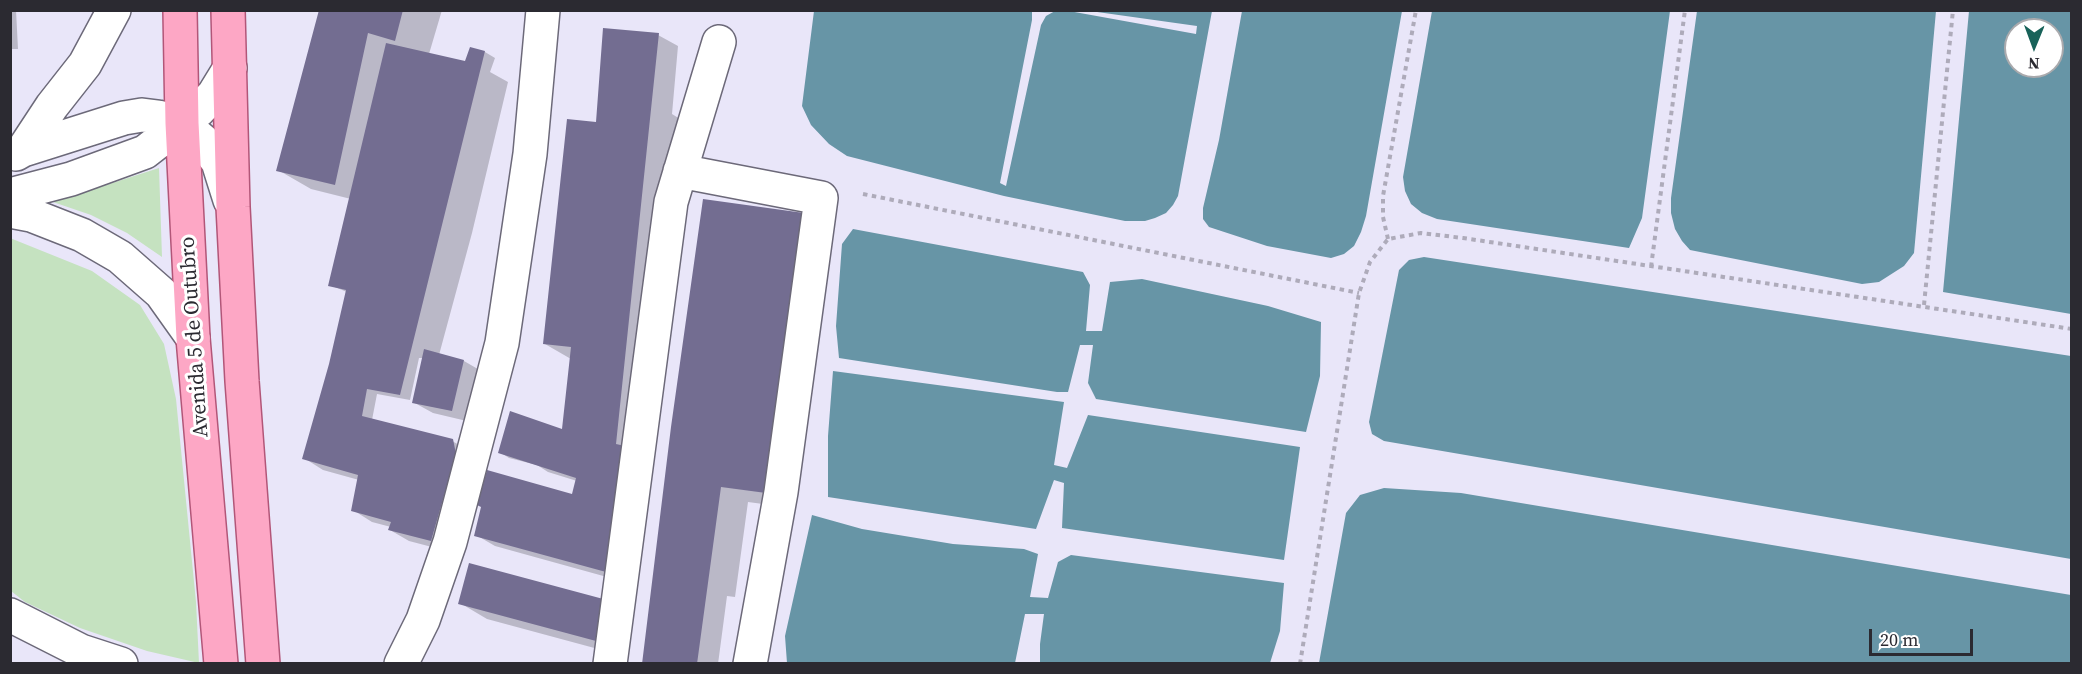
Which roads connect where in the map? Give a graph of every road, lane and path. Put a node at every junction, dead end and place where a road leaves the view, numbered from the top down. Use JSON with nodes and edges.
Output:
{"nodes":[{"id":1,"x":114,"y":10,"type":"edge"},
{"id":2,"x":180,"y":10,"type":"edge"},
{"id":3,"x":228,"y":10,"type":"edge"},
{"id":4,"x":543,"y":10,"type":"edge"},
{"id":5,"x":1416,"y":10,"type":"edge"},
{"id":6,"x":1685,"y":10,"type":"edge"},
{"id":7,"x":1953,"y":10,"type":"edge"},
{"id":8,"x":719,"y":42,"type":"dead end"},
{"id":9,"x":230,"y":68,"type":"junction"},
{"id":10,"x":182,"y":123,"type":"junction"},
{"id":11,"x":17,"y":154,"type":"edge"},
{"id":12,"x":680,"y":171,"type":"junction"},
{"id":13,"x":864,"y":194,"type":"dead end"},
{"id":14,"x":10,"y":195,"type":"edge"},
{"id":15,"x":233,"y":207,"type":"junction"},
{"id":16,"x":10,"y":211,"type":"edge"},
{"id":17,"x":1388,"y":238,"type":"junction"},
{"id":18,"x":1651,"y":267,"type":"junction"},
{"id":19,"x":1359,"y":293,"type":"junction"},
{"id":20,"x":1924,"y":306,"type":"junction"},
{"id":21,"x":2072,"y":329,"type":"edge"},
{"id":22,"x":193,"y":338,"type":"junction"},
{"id":23,"x":10,"y":615,"type":"edge"},
{"id":24,"x":262,"y":649,"type":"edge"},
{"id":25,"x":220,"y":650,"type":"edge"},
{"id":26,"x":121,"y":663,"type":"edge"},
{"id":27,"x":401,"y":663,"type":"edge"},
{"id":28,"x":610,"y":663,"type":"edge"},
{"id":29,"x":750,"y":663,"type":"edge"},
{"id":30,"x":1300,"y":663,"type":"edge"}],
"edges":[{"from":1,"to":11,"type":"street"},
{"from":2,"to":10,"type":"main road","name":"Avenida 5 de Outubro"},
{"from":3,"to":9,"type":"main road","name":"Avenida 5 de Outubro"},
{"from":4,"to":27,"type":"street"},
{"from":5,"to":17,"type":"path"},
{"from":6,"to":18,"type":"path"},
{"from":7,"to":20,"type":"path"},
{"from":8,"to":12,"type":"street"},
{"from":9,"to":10,"type":"street"},
{"from":9,"to":15,"type":"main road","name":"Avenida 5 de Outubro"},
{"from":10,"to":11,"type":"street"},
{"from":10,"to":14,"type":"street"},
{"from":10,"to":15,"type":"street"},
{"from":10,"to":22,"type":"main road","name":"Avenida 5 de Outubro"},
{"from":12,"to":28,"type":"street"},
{"from":12,"to":29,"type":"street"},
{"from":13,"to":19,"type":"path"},
{"from":15,"to":24,"type":"main road","name":"Avenida 5 de Outubro"},
{"from":16,"to":22,"type":"street"},
{"from":17,"to":18,"type":"path"},
{"from":17,"to":19,"type":"path"},
{"from":18,"to":20,"type":"path"},
{"from":19,"to":30,"type":"path"},
{"from":20,"to":21,"type":"path"},
{"from":22,"to":25,"type":"main road","name":"Avenida 5 de Outubro"},
{"from":23,"to":26,"type":"street"}]}
